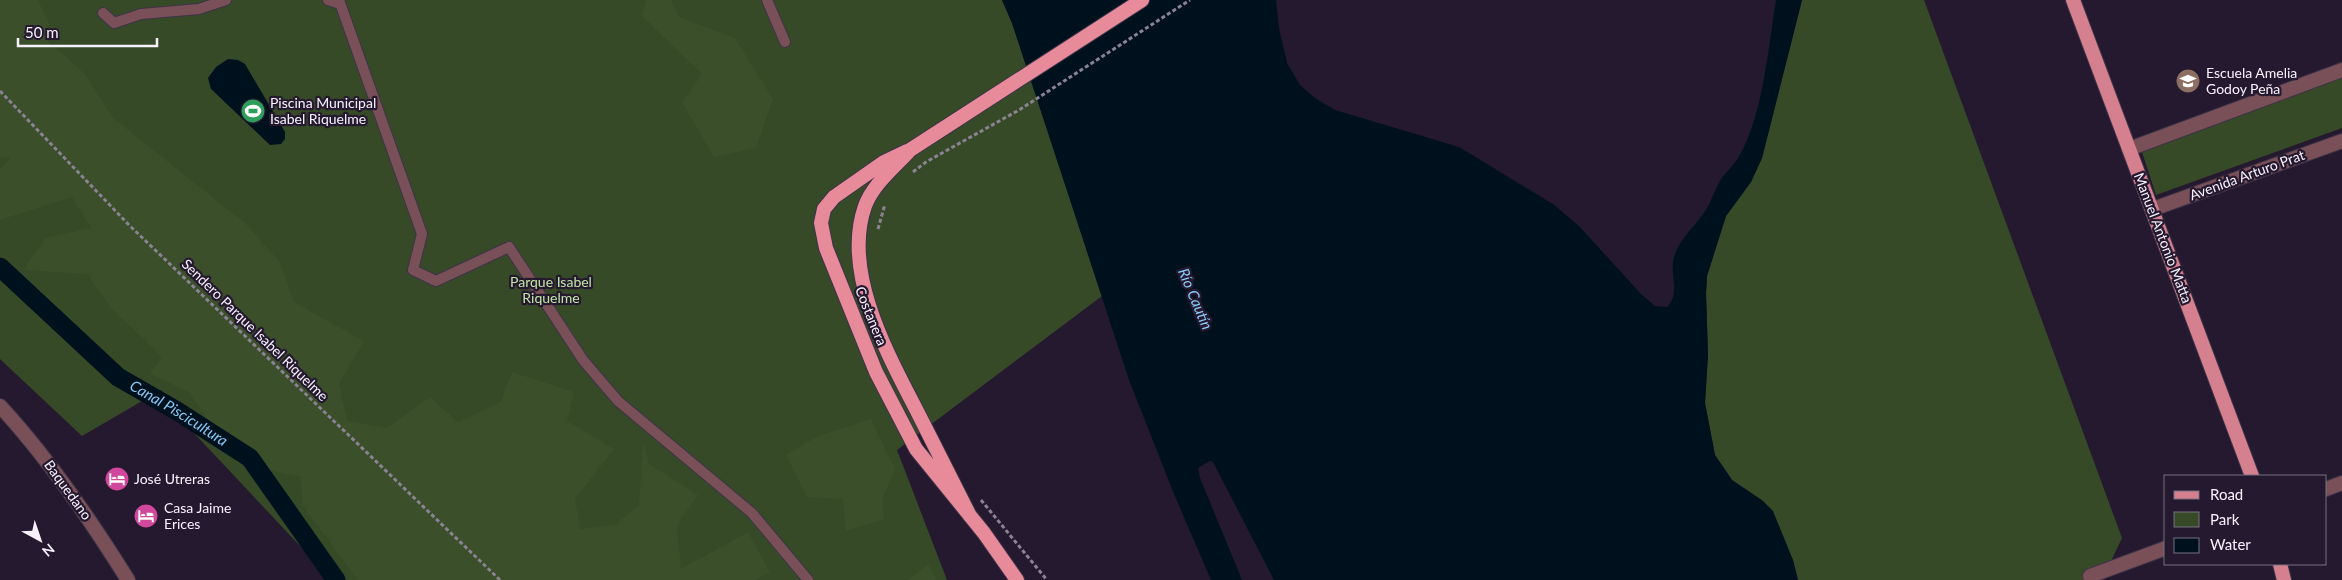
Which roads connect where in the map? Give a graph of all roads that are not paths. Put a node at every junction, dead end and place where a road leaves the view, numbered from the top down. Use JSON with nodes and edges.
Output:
{"nodes":[{"id":1,"x":226,"y":0,"type":"edge"},
{"id":2,"x":328,"y":0,"type":"edge"},
{"id":3,"x":767,"y":0,"type":"edge"},
{"id":4,"x":1142,"y":0,"type":"edge"},
{"id":5,"x":2073,"y":0,"type":"edge"},
{"id":6,"x":340,"y":2,"type":"edge"},
{"id":7,"x":102,"y":13,"type":"dead end"},
{"id":8,"x":786,"y":42,"type":"dead end"},
{"id":9,"x":2342,"y":70,"type":"edge"},
{"id":10,"x":2342,"y":141,"type":"edge"},
{"id":11,"x":2129,"y":149,"type":"junction"},
{"id":12,"x":910,"y":150,"type":"junction"},
{"id":13,"x":2152,"y":209,"type":"junction"},
{"id":14,"x":0,"y":406,"type":"edge"},
{"id":15,"x":2252,"y":475,"type":"edge"},
{"id":16,"x":2342,"y":483,"type":"edge"},
{"id":17,"x":2327,"y":489,"type":"edge"},
{"id":18,"x":970,"y":516,"type":"junction"},
{"id":19,"x":2164,"y":549,"type":"edge"},
{"id":20,"x":2280,"y":565,"type":"edge"},
{"id":21,"x":2090,"y":578,"type":"edge"},
{"id":22,"x":128,"y":580,"type":"edge"},
{"id":23,"x":808,"y":580,"type":"edge"},
{"id":24,"x":1017,"y":580,"type":"edge"},
{"id":25,"x":2284,"y":580,"type":"edge"}],
"edges":[{"from":1,"to":7,"type":"lane"},
{"from":2,"to":6,"type":"lane"},
{"from":3,"to":8,"type":"lane"},
{"from":4,"to":12,"type":"highway","name":"Costanera"},
{"from":5,"to":11,"type":"main road","name":"Manuel Antonio Matta"},
{"from":6,"to":23,"type":"lane"},
{"from":9,"to":11,"type":"street"},
{"from":10,"to":13,"type":"street","name":"Avenida Arturo Prat"},
{"from":11,"to":13,"type":"main road","name":"Manuel Antonio Matta"},
{"from":12,"to":18,"type":"highway","name":"Costanera"},
{"from":12,"to":18,"type":"highway","name":"Costanera"},
{"from":13,"to":15,"type":"main road","name":"Manuel Antonio Matta"},
{"from":14,"to":22,"type":"street","name":"Baquedano"},
{"from":16,"to":17,"type":"street"},
{"from":18,"to":24,"type":"highway","name":"Costanera"},
{"from":19,"to":21,"type":"street"},
{"from":20,"to":25,"type":"main road"}]}
